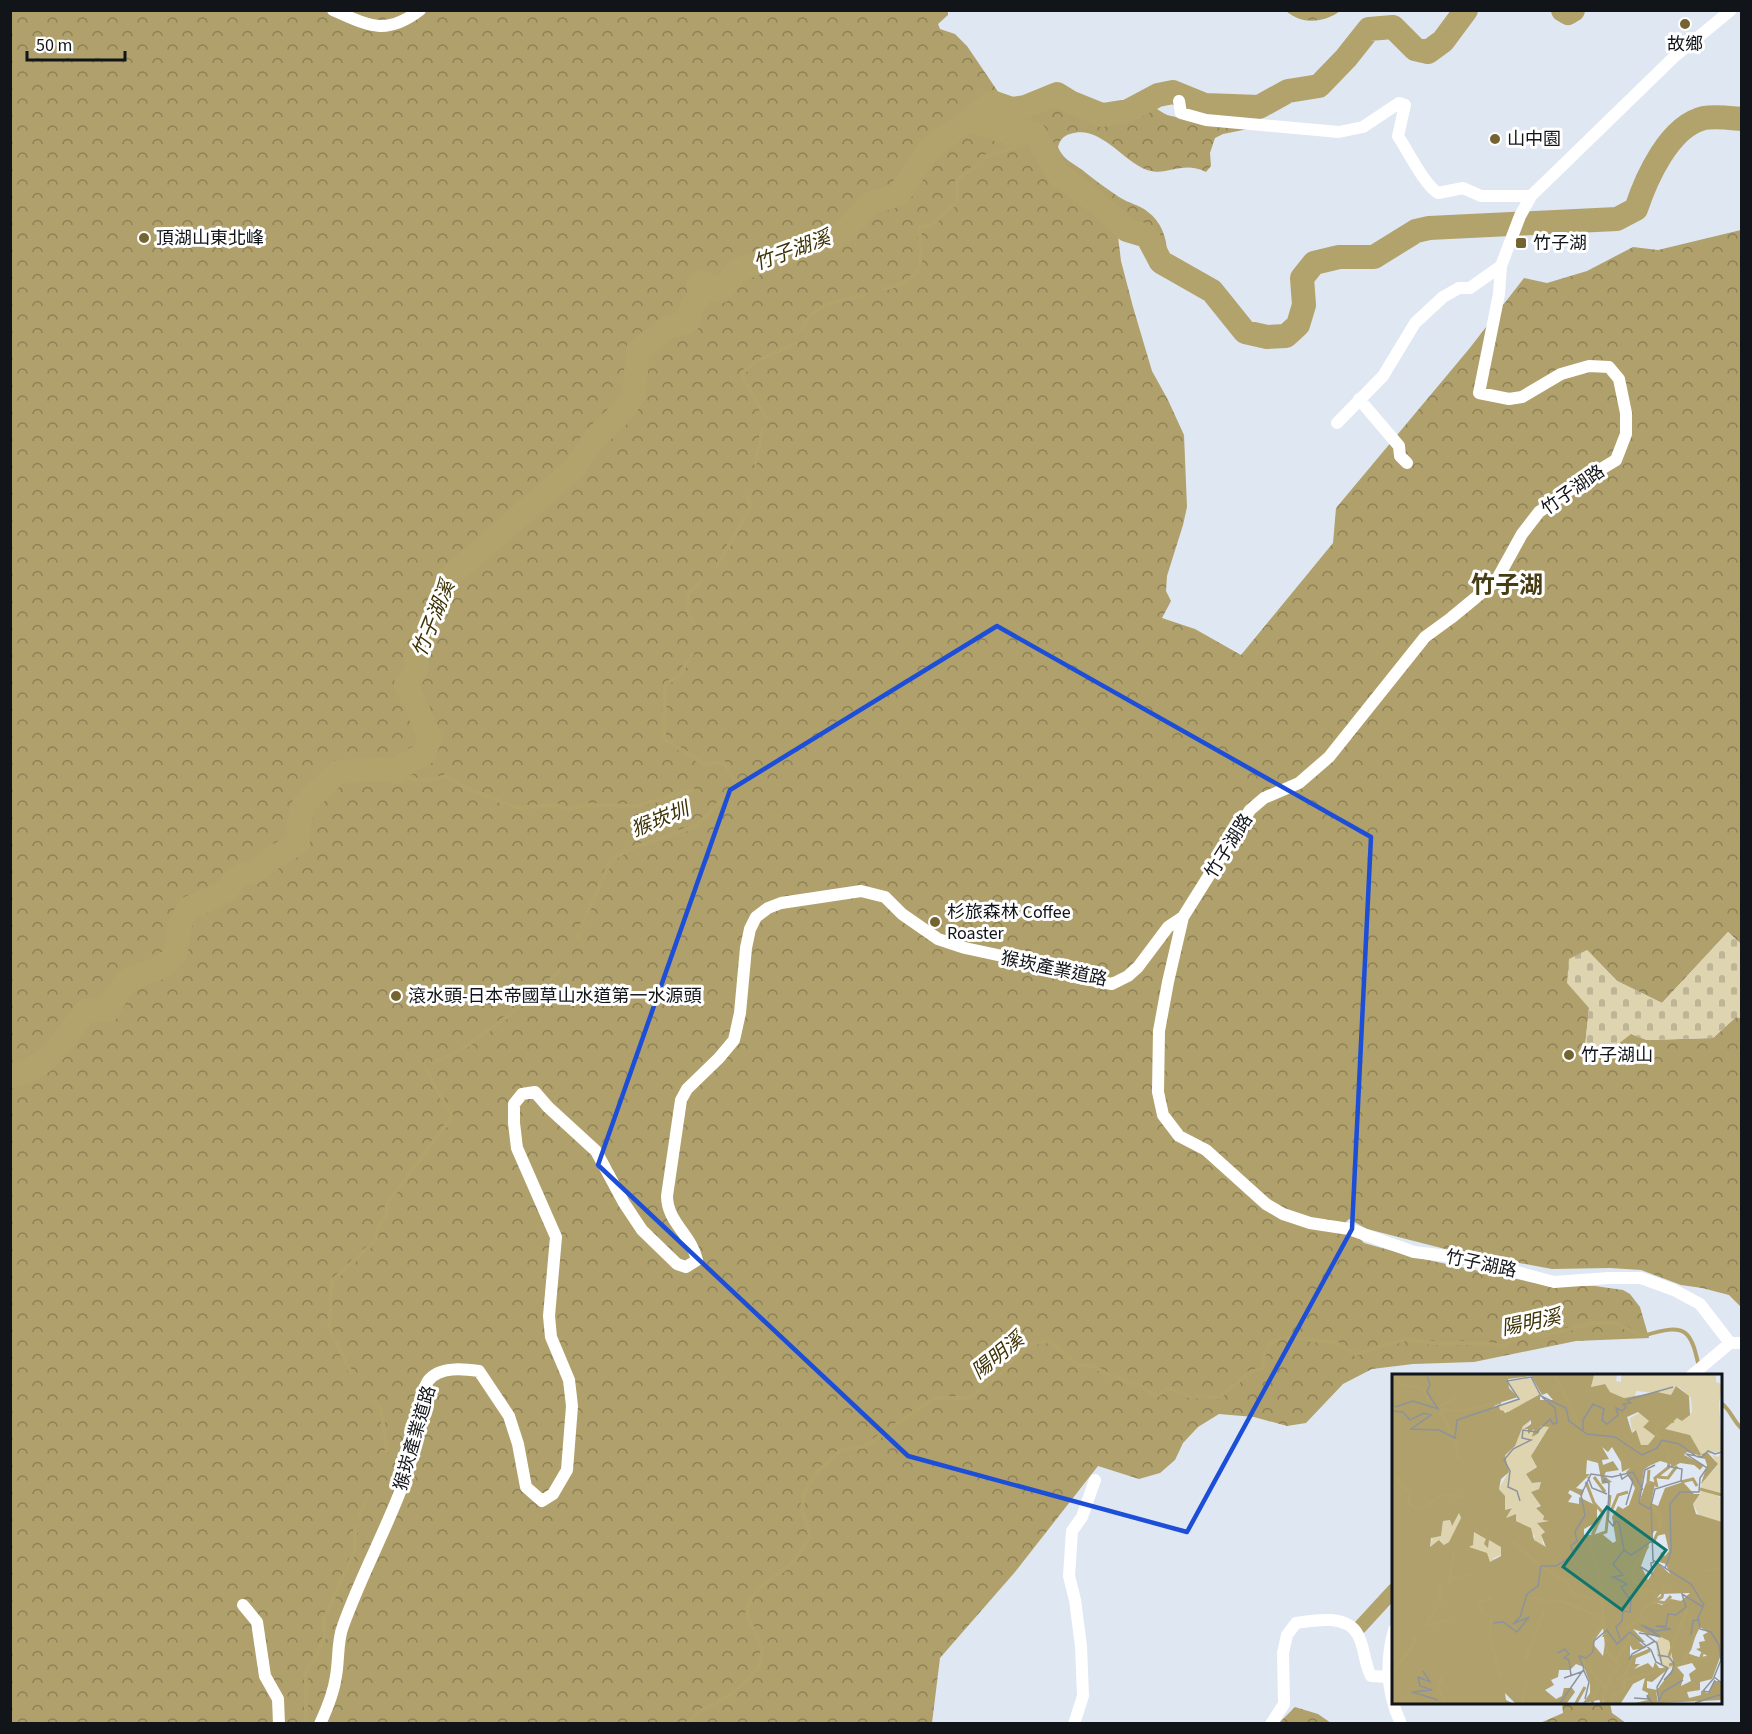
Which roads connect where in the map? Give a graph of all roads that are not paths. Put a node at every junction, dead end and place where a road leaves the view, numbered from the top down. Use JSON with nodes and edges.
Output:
{"nodes":[{"id":1,"x":333,"y":10,"type":"edge"},
{"id":2,"x":420,"y":10,"type":"edge"},
{"id":3,"x":1731,"y":10,"type":"edge"},
{"id":4,"x":1179,"y":101,"type":"dead end"},
{"id":5,"x":1531,"y":196,"type":"junction"},
{"id":6,"x":1501,"y":266,"type":"junction"},
{"id":7,"x":1359,"y":399,"type":"junction"},
{"id":8,"x":1337,"y":423,"type":"dead end"},
{"id":9,"x":1407,"y":463,"type":"dead end"},
{"id":10,"x":1183,"y":917,"type":"junction"},
{"id":11,"x":1736,"y":1343,"type":"edge"},
{"id":12,"x":1693,"y":1374,"type":"edge"},
{"id":13,"x":1095,"y":1480,"type":"dead end"},
{"id":14,"x":243,"y":1605,"type":"dead end"},
{"id":15,"x":1392,"y":1636,"type":"edge"},
{"id":16,"x":1388,"y":1677,"type":"junction"},
{"id":17,"x":1392,"y":1700,"type":"edge"},
{"id":18,"x":1393,"y":1704,"type":"edge"},
{"id":19,"x":279,"y":1724,"type":"edge"},
{"id":20,"x":320,"y":1724,"type":"edge"},
{"id":21,"x":1074,"y":1724,"type":"edge"},
{"id":22,"x":1271,"y":1724,"type":"edge"},
{"id":23,"x":1401,"y":1724,"type":"edge"}],
"edges":[{"from":1,"to":2,"type":"street"},
{"from":3,"to":5,"type":"street"},
{"from":4,"to":5,"type":"street"},
{"from":5,"to":6,"type":"street","name":"竹子湖路"},
{"from":6,"to":7,"type":"street"},
{"from":6,"to":10,"type":"street","name":"竹子湖路"},
{"from":7,"to":8,"type":"street"},
{"from":7,"to":9,"type":"street"},
{"from":10,"to":11,"type":"street","name":"竹子湖路"},
{"from":10,"to":20,"type":"street","name":"猴崁產業道路"},
{"from":11,"to":12,"type":"street","name":"竹子湖路"},
{"from":13,"to":21,"type":"street"},
{"from":14,"to":19,"type":"street"},
{"from":15,"to":16,"type":"street"},
{"from":16,"to":17,"type":"street"},
{"from":16,"to":22,"type":"street"},
{"from":18,"to":23,"type":"street"}]}
